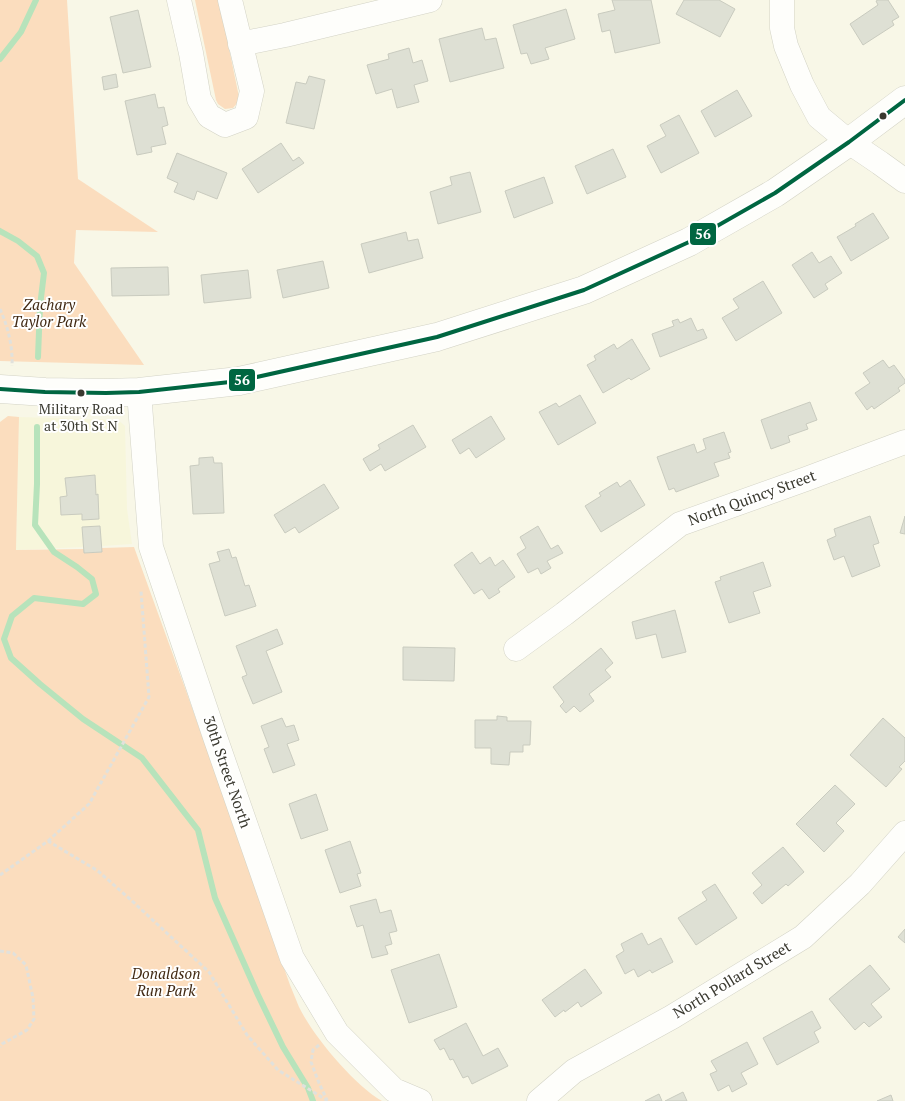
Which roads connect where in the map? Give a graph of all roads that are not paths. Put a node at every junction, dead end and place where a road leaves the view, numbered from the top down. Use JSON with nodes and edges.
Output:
{"nodes":[{"id":1,"x":179,"y":0,"type":"edge"},
{"id":2,"x":230,"y":0,"type":"edge"},
{"id":3,"x":430,"y":0,"type":"edge"},
{"id":4,"x":782,"y":0,"type":"edge"},
{"id":5,"x":240,"y":44,"type":"junction"},
{"id":6,"x":905,"y":100,"type":"edge"},
{"id":7,"x":849,"y":142,"type":"junction"},
{"id":8,"x":905,"y":182,"type":"edge"},
{"id":9,"x":5,"y":389,"type":"edge"},
{"id":10,"x":139,"y":392,"type":"junction"},
{"id":11,"x":905,"y":442,"type":"edge"},
{"id":12,"x":516,"y":650,"type":"dead end"},
{"id":13,"x":905,"y":833,"type":"edge"},
{"id":14,"x":420,"y":1101,"type":"edge"},
{"id":15,"x":539,"y":1101,"type":"edge"}],
"edges":[{"from":1,"to":5,"type":"street"},
{"from":2,"to":5,"type":"street"},
{"from":3,"to":5,"type":"street"},
{"from":4,"to":7,"type":"street"},
{"from":6,"to":7,"type":"main road"},
{"from":7,"to":8,"type":"street"},
{"from":7,"to":10,"type":"main road"},
{"from":9,"to":10,"type":"main road"},
{"from":10,"to":14,"type":"street","name":"30th Street North"},
{"from":11,"to":12,"type":"street","name":"North Quincy Street"},
{"from":13,"to":15,"type":"street","name":"North Pollard Street"}]}
